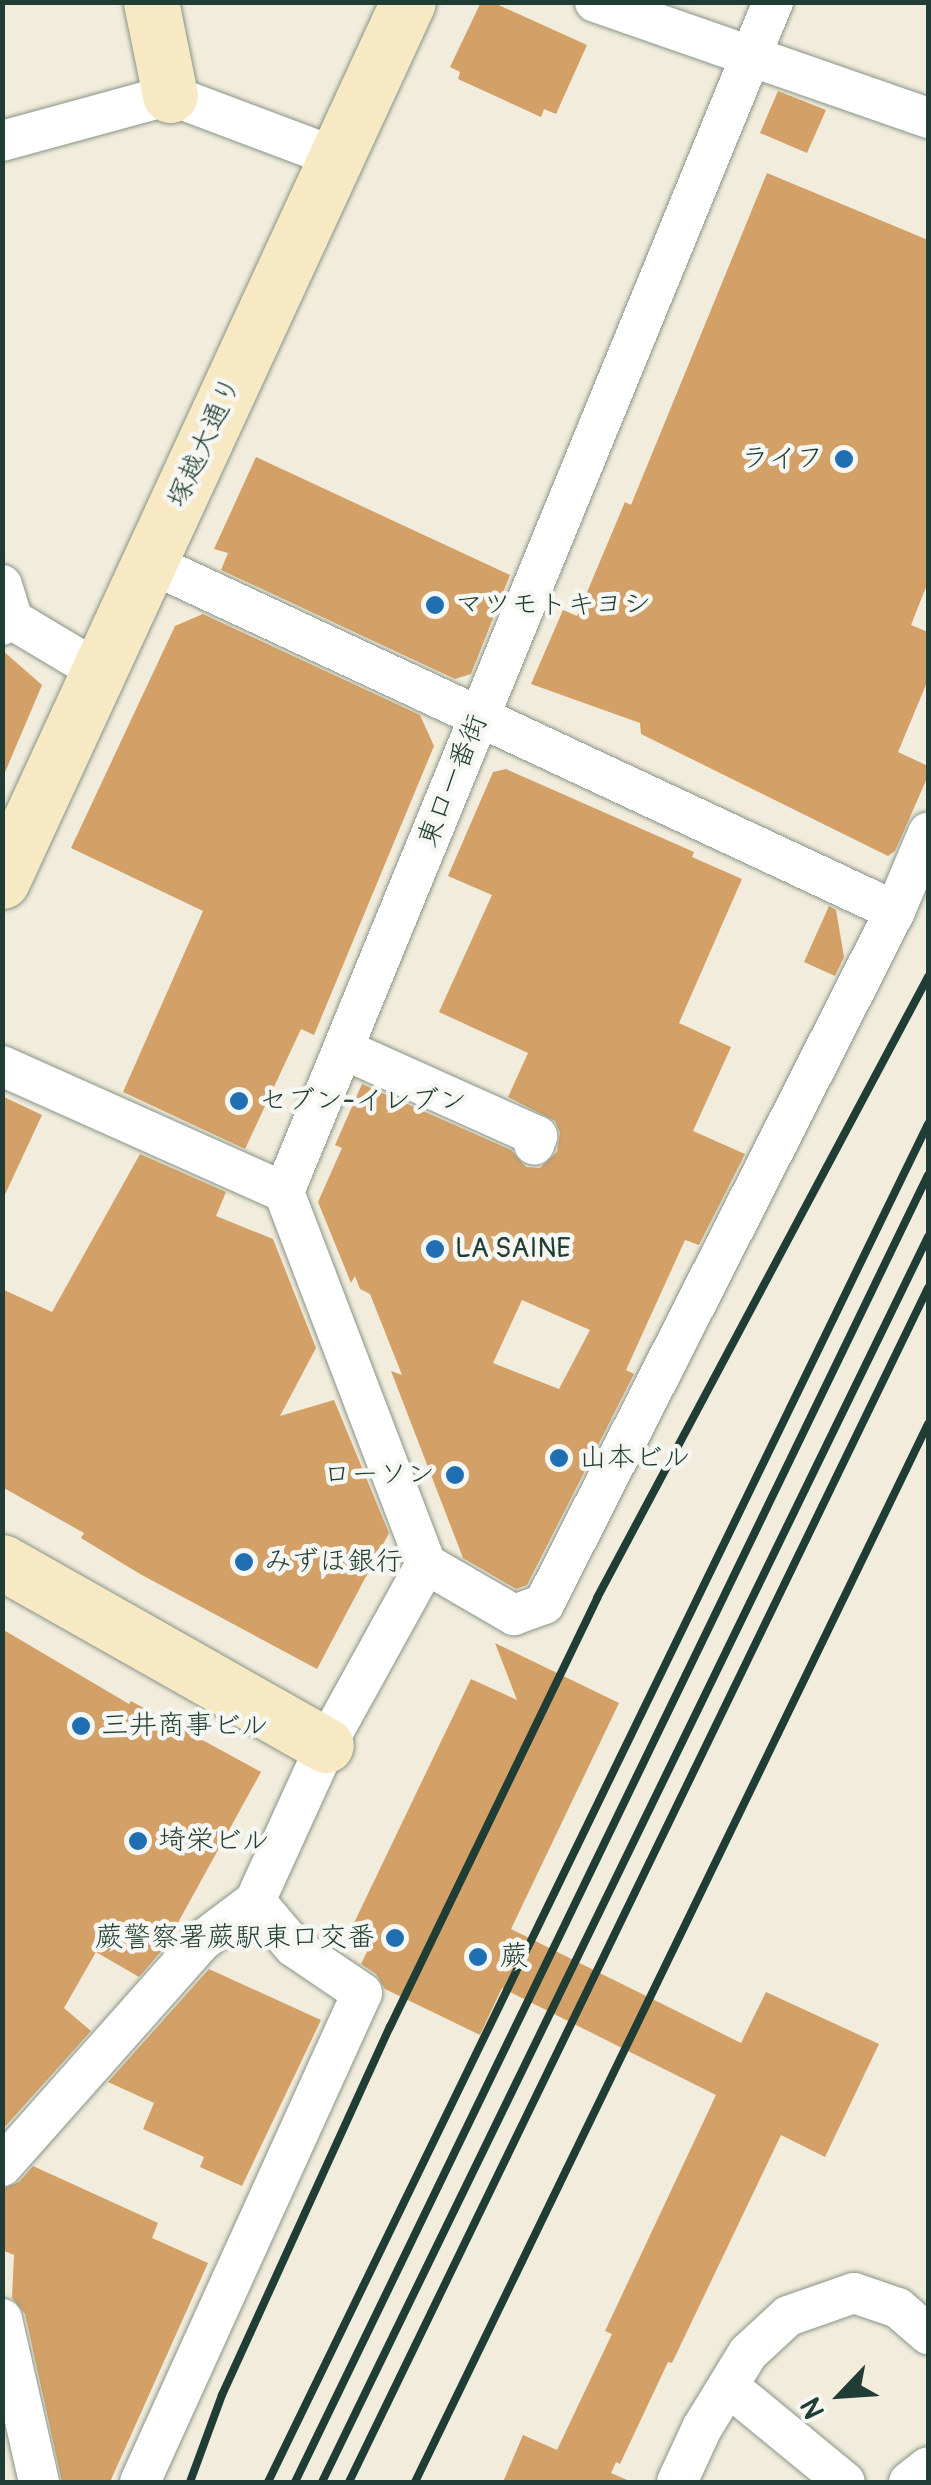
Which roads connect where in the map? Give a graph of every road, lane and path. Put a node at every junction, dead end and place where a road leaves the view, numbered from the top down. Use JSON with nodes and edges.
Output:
{"nodes":[{"id":1,"x":150,"y":2,"type":"edge"},
{"id":2,"x":408,"y":2,"type":"edge"},
{"id":3,"x":595,"y":2,"type":"edge"},
{"id":4,"x":773,"y":2,"type":"edge"},
{"id":5,"x":750,"y":58,"type":"junction"},
{"id":6,"x":170,"y":95,"type":"junction"},
{"id":7,"x":928,"y":118,"type":"edge"},
{"id":8,"x":2,"y":142,"type":"edge"},
{"id":9,"x":335,"y":157,"type":"junction"},
{"id":10,"x":150,"y":564,"type":"junction"},
{"id":11,"x":6,"y":610,"type":"edge"},
{"id":12,"x":100,"y":672,"type":"junction"},
{"id":13,"x":480,"y":716,"type":"junction"},
{"id":14,"x":928,"y":833,"type":"edge"},
{"id":15,"x":2,"y":881,"type":"edge"},
{"id":16,"x":896,"y":911,"type":"junction"},
{"id":17,"x":343,"y":1050,"type":"junction"},
{"id":18,"x":2,"y":1066,"type":"edge"},
{"id":19,"x":534,"y":1144,"type":"dead end"},
{"id":20,"x":284,"y":1192,"type":"junction"},
{"id":21,"x":2,"y":1562,"type":"edge"},
{"id":22,"x":426,"y":1564,"type":"junction"},
{"id":23,"x":326,"y":1745,"type":"junction"},
{"id":24,"x":255,"y":1901,"type":"junction"},
{"id":25,"x":2,"y":2166,"type":"edge"},
{"id":26,"x":2,"y":2319,"type":"edge"},
{"id":27,"x":928,"y":2334,"type":"edge"},
{"id":28,"x":728,"y":2386,"type":"junction"},
{"id":29,"x":928,"y":2467,"type":"edge"},
{"id":30,"x":39,"y":2482,"type":"edge"},
{"id":31,"x":140,"y":2482,"type":"edge"},
{"id":32,"x":677,"y":2482,"type":"edge"},
{"id":33,"x":845,"y":2482,"type":"edge"},
{"id":34,"x":909,"y":2482,"type":"edge"}],
"edges":[{"from":1,"to":6,"type":"street"},
{"from":2,"to":9,"type":"street","name":"塚越大通り"},
{"from":3,"to":5,"type":"street"},
{"from":4,"to":5,"type":"street","name":"東口一番街"},
{"from":5,"to":7,"type":"street"},
{"from":5,"to":13,"type":"street","name":"東口一番街"},
{"from":6,"to":8,"type":"street"},
{"from":6,"to":9,"type":"street"},
{"from":9,"to":10,"type":"street","name":"塚越大通り"},
{"from":10,"to":12,"type":"street","name":"塚越大通り"},
{"from":10,"to":13,"type":"street"},
{"from":11,"to":12,"type":"street"},
{"from":12,"to":15,"type":"street","name":"塚越大通り"},
{"from":13,"to":16,"type":"street"},
{"from":13,"to":17,"type":"street","name":"東口一番街"},
{"from":14,"to":16,"type":"street"},
{"from":16,"to":22,"type":"street"},
{"from":17,"to":19,"type":"street"},
{"from":17,"to":20,"type":"street","name":"東口一番街"},
{"from":18,"to":20,"type":"street"},
{"from":20,"to":22,"type":"street"},
{"from":21,"to":23,"type":"street"},
{"from":22,"to":23,"type":"street"},
{"from":23,"to":24,"type":"street"},
{"from":24,"to":25,"type":"street"},
{"from":24,"to":31,"type":"street"},
{"from":26,"to":30,"type":"street"},
{"from":27,"to":28,"type":"street"},
{"from":28,"to":32,"type":"street"},
{"from":28,"to":33,"type":"street"},
{"from":29,"to":34,"type":"street"}]}
